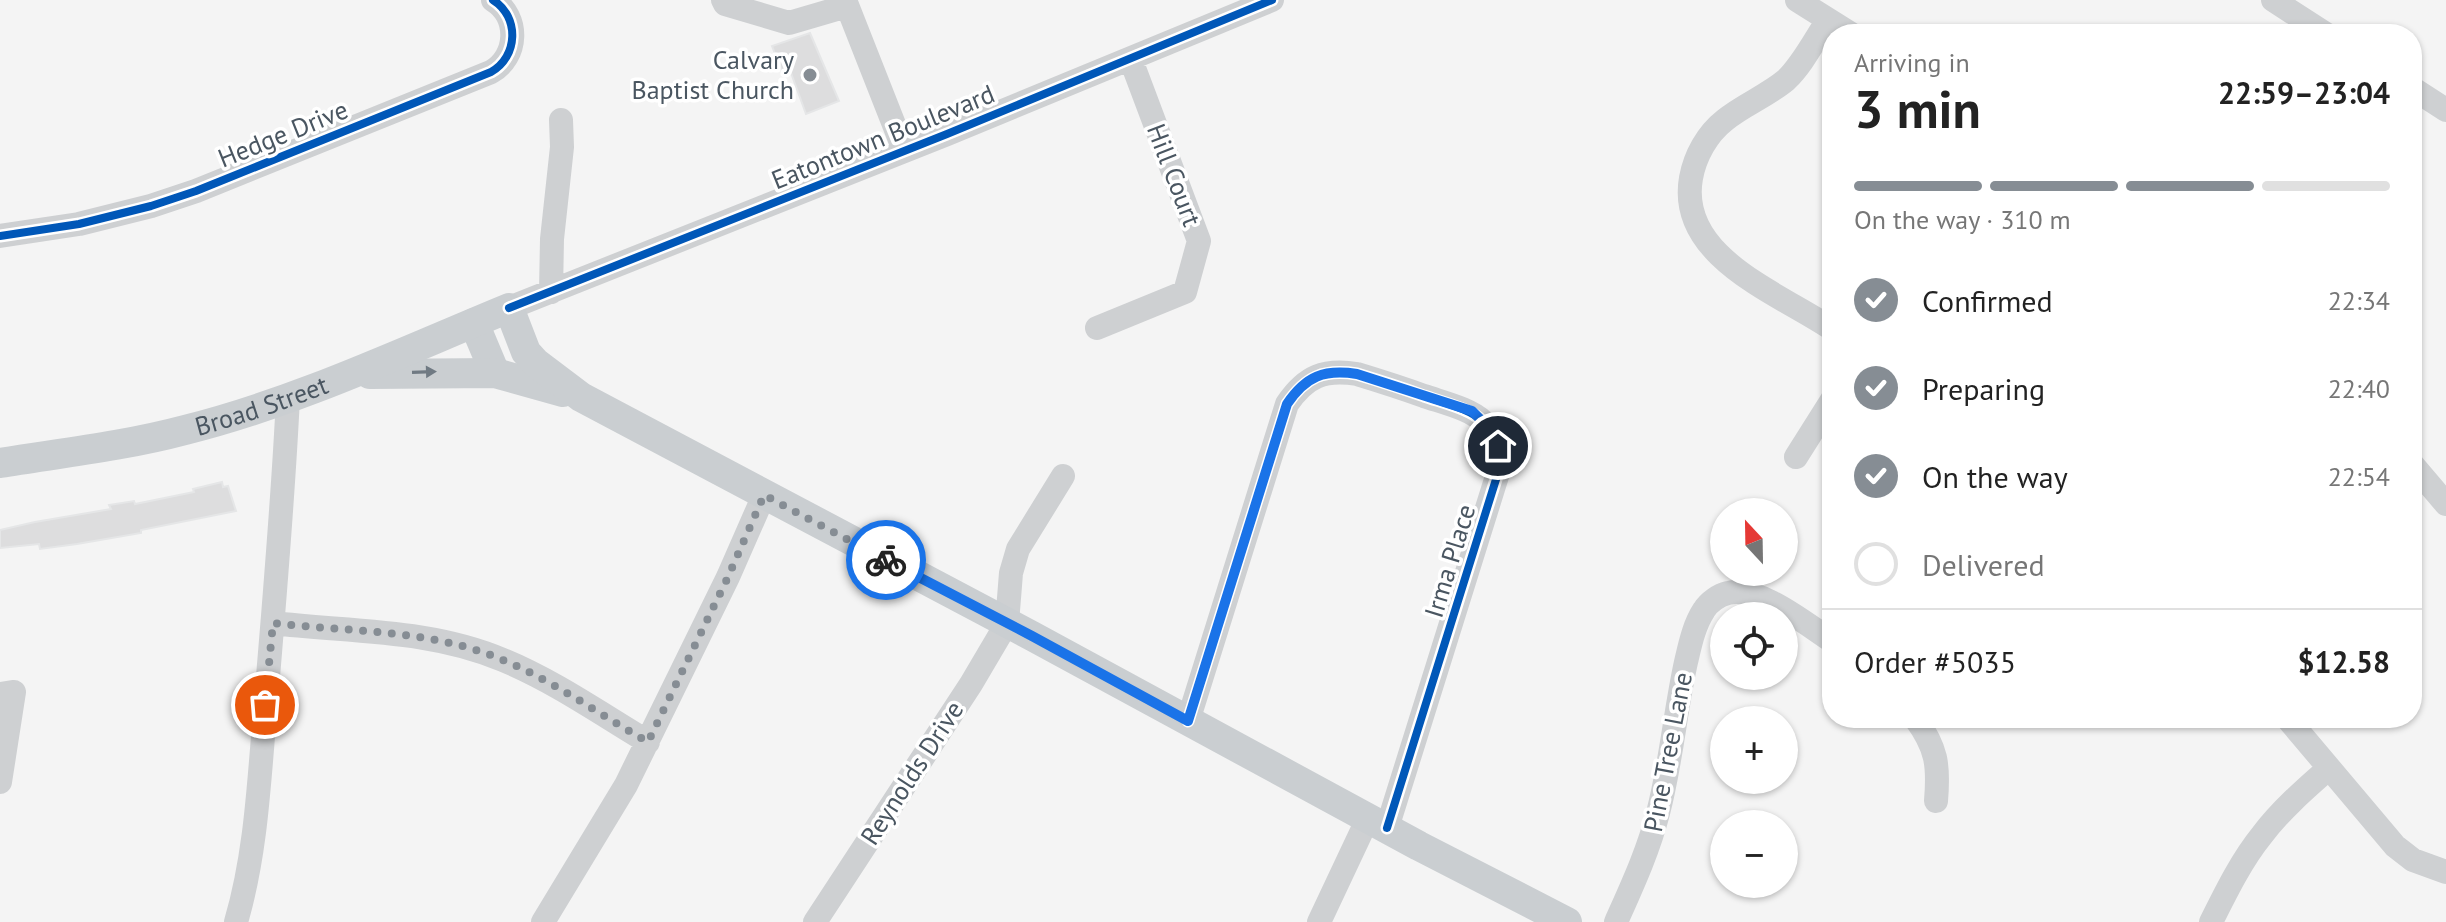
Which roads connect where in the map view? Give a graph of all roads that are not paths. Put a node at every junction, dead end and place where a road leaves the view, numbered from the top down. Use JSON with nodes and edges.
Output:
{"nodes":[{"id":1,"x":493,"y":0,"type":"edge"},
{"id":2,"x":723,"y":0,"type":"edge"},
{"id":3,"x":1272,"y":0,"type":"edge"},
{"id":4,"x":1797,"y":0,"type":"edge"},
{"id":5,"x":2273,"y":0,"type":"edge"},
{"id":6,"x":846,"y":3,"type":"edge"},
{"id":7,"x":1828,"y":20,"type":"junction"},
{"id":8,"x":1825,"y":24,"type":"edge"},
{"id":9,"x":1835,"y":24,"type":"edge"},
{"id":10,"x":2310,"y":24,"type":"edge"},
{"id":11,"x":1822,"y":29,"type":"edge"},
{"id":12,"x":1131,"y":60,"type":"junction"},
{"id":13,"x":2422,"y":94,"type":"edge"},
{"id":14,"x":2446,"y":110,"type":"edge"},
{"id":15,"x":561,"y":120,"type":"dead end"},
{"id":16,"x":904,"y":150,"type":"junction"},
{"id":17,"x":0,"y":236,"type":"edge"},
{"id":18,"x":551,"y":292,"type":"junction"},
{"id":19,"x":509,"y":308,"type":"junction"},
{"id":20,"x":474,"y":323,"type":"junction"},
{"id":21,"x":1822,"y":323,"type":"edge"},
{"id":22,"x":1097,"y":328,"type":"dead end"},
{"id":23,"x":495,"y":373,"type":"junction"},
{"id":24,"x":352,"y":374,"type":"junction"},
{"id":25,"x":288,"y":397,"type":"junction"},
{"id":26,"x":581,"y":397,"type":"junction"},
{"id":27,"x":1822,"y":416,"type":"edge"},
{"id":28,"x":1796,"y":457,"type":"dead end"},
{"id":29,"x":0,"y":463,"type":"edge"},
{"id":30,"x":1063,"y":476,"type":"dead end"},
{"id":31,"x":2422,"y":476,"type":"edge"},
{"id":32,"x":764,"y":495,"type":"junction"},
{"id":33,"x":2446,"y":504,"type":"edge"},
{"id":34,"x":273,"y":623,"type":"junction"},
{"id":35,"x":1007,"y":623,"type":"junction"},
{"id":36,"x":1822,"y":635,"type":"edge"},
{"id":37,"x":0,"y":694,"type":"edge"},
{"id":38,"x":1188,"y":721,"type":"junction"},
{"id":39,"x":1922,"y":728,"type":"edge"},
{"id":40,"x":2295,"y":728,"type":"edge"},
{"id":41,"x":648,"y":742,"type":"junction"},
{"id":42,"x":2329,"y":768,"type":"junction"},
{"id":43,"x":0,"y":782,"type":"edge"},
{"id":44,"x":1936,"y":801,"type":"dead end"},
{"id":45,"x":1378,"y":823,"type":"junction"},
{"id":46,"x":2446,"y":872,"type":"edge"},
{"id":47,"x":236,"y":922,"type":"edge"},
{"id":48,"x":543,"y":922,"type":"edge"},
{"id":49,"x":815,"y":922,"type":"edge"},
{"id":50,"x":1319,"y":922,"type":"edge"},
{"id":51,"x":1567,"y":922,"type":"edge"},
{"id":52,"x":1616,"y":922,"type":"edge"},
{"id":53,"x":2211,"y":922,"type":"edge"}],
"edges":[{"from":1,"to":17,"type":"street","name":"Hedge Drive"},
{"from":2,"to":6,"type":"street"},
{"from":3,"to":12,"type":"street","name":"Eatontown Boulevard"},
{"from":4,"to":7,"type":"street"},
{"from":5,"to":10,"type":"street"},
{"from":6,"to":16,"type":"street"},
{"from":7,"to":8,"type":"street"},
{"from":7,"to":9,"type":"street"},
{"from":11,"to":21,"type":"street"},
{"from":12,"to":16,"type":"street","name":"Eatontown Boulevard"},
{"from":12,"to":22,"type":"street","name":"Hill Court"},
{"from":13,"to":14,"type":"street"},
{"from":15,"to":18,"type":"street"},
{"from":16,"to":18,"type":"street","name":"Eatontown Boulevard"},
{"from":18,"to":19,"type":"street","name":"Eatontown Boulevard"},
{"from":19,"to":20,"type":"main road","name":"Broad Street"},
{"from":19,"to":26,"type":"main road"},
{"from":20,"to":23,"type":"main road"},
{"from":20,"to":24,"type":"main road","name":"Broad Street"},
{"from":24,"to":23,"type":"main road","one_way":true},
{"from":23,"to":26,"type":"main road"},
{"from":24,"to":25,"type":"main road","name":"Broad Street"},
{"from":25,"to":29,"type":"main road","name":"Broad Street"},
{"from":25,"to":34,"type":"street"},
{"from":26,"to":32,"type":"main road"},
{"from":27,"to":28,"type":"street"},
{"from":30,"to":35,"type":"street"},
{"from":31,"to":33,"type":"street"},
{"from":32,"to":35,"type":"main road"},
{"from":32,"to":41,"type":"street"},
{"from":34,"to":41,"type":"street"},
{"from":34,"to":47,"type":"street"},
{"from":35,"to":38,"type":"main road"},
{"from":35,"to":49,"type":"street","name":"Reynolds Drive"},
{"from":36,"to":52,"type":"street","name":"Pine Tree Lane"},
{"from":37,"to":43,"type":"street"},
{"from":38,"to":45,"type":"main road"},
{"from":38,"to":45,"type":"street","name":"Irma Place"},
{"from":39,"to":44,"type":"street"},
{"from":40,"to":42,"type":"street"},
{"from":41,"to":48,"type":"street"},
{"from":42,"to":46,"type":"street"},
{"from":42,"to":53,"type":"street"},
{"from":45,"to":50,"type":"street","name":"Irma Place"},
{"from":45,"to":51,"type":"main road"}]}
